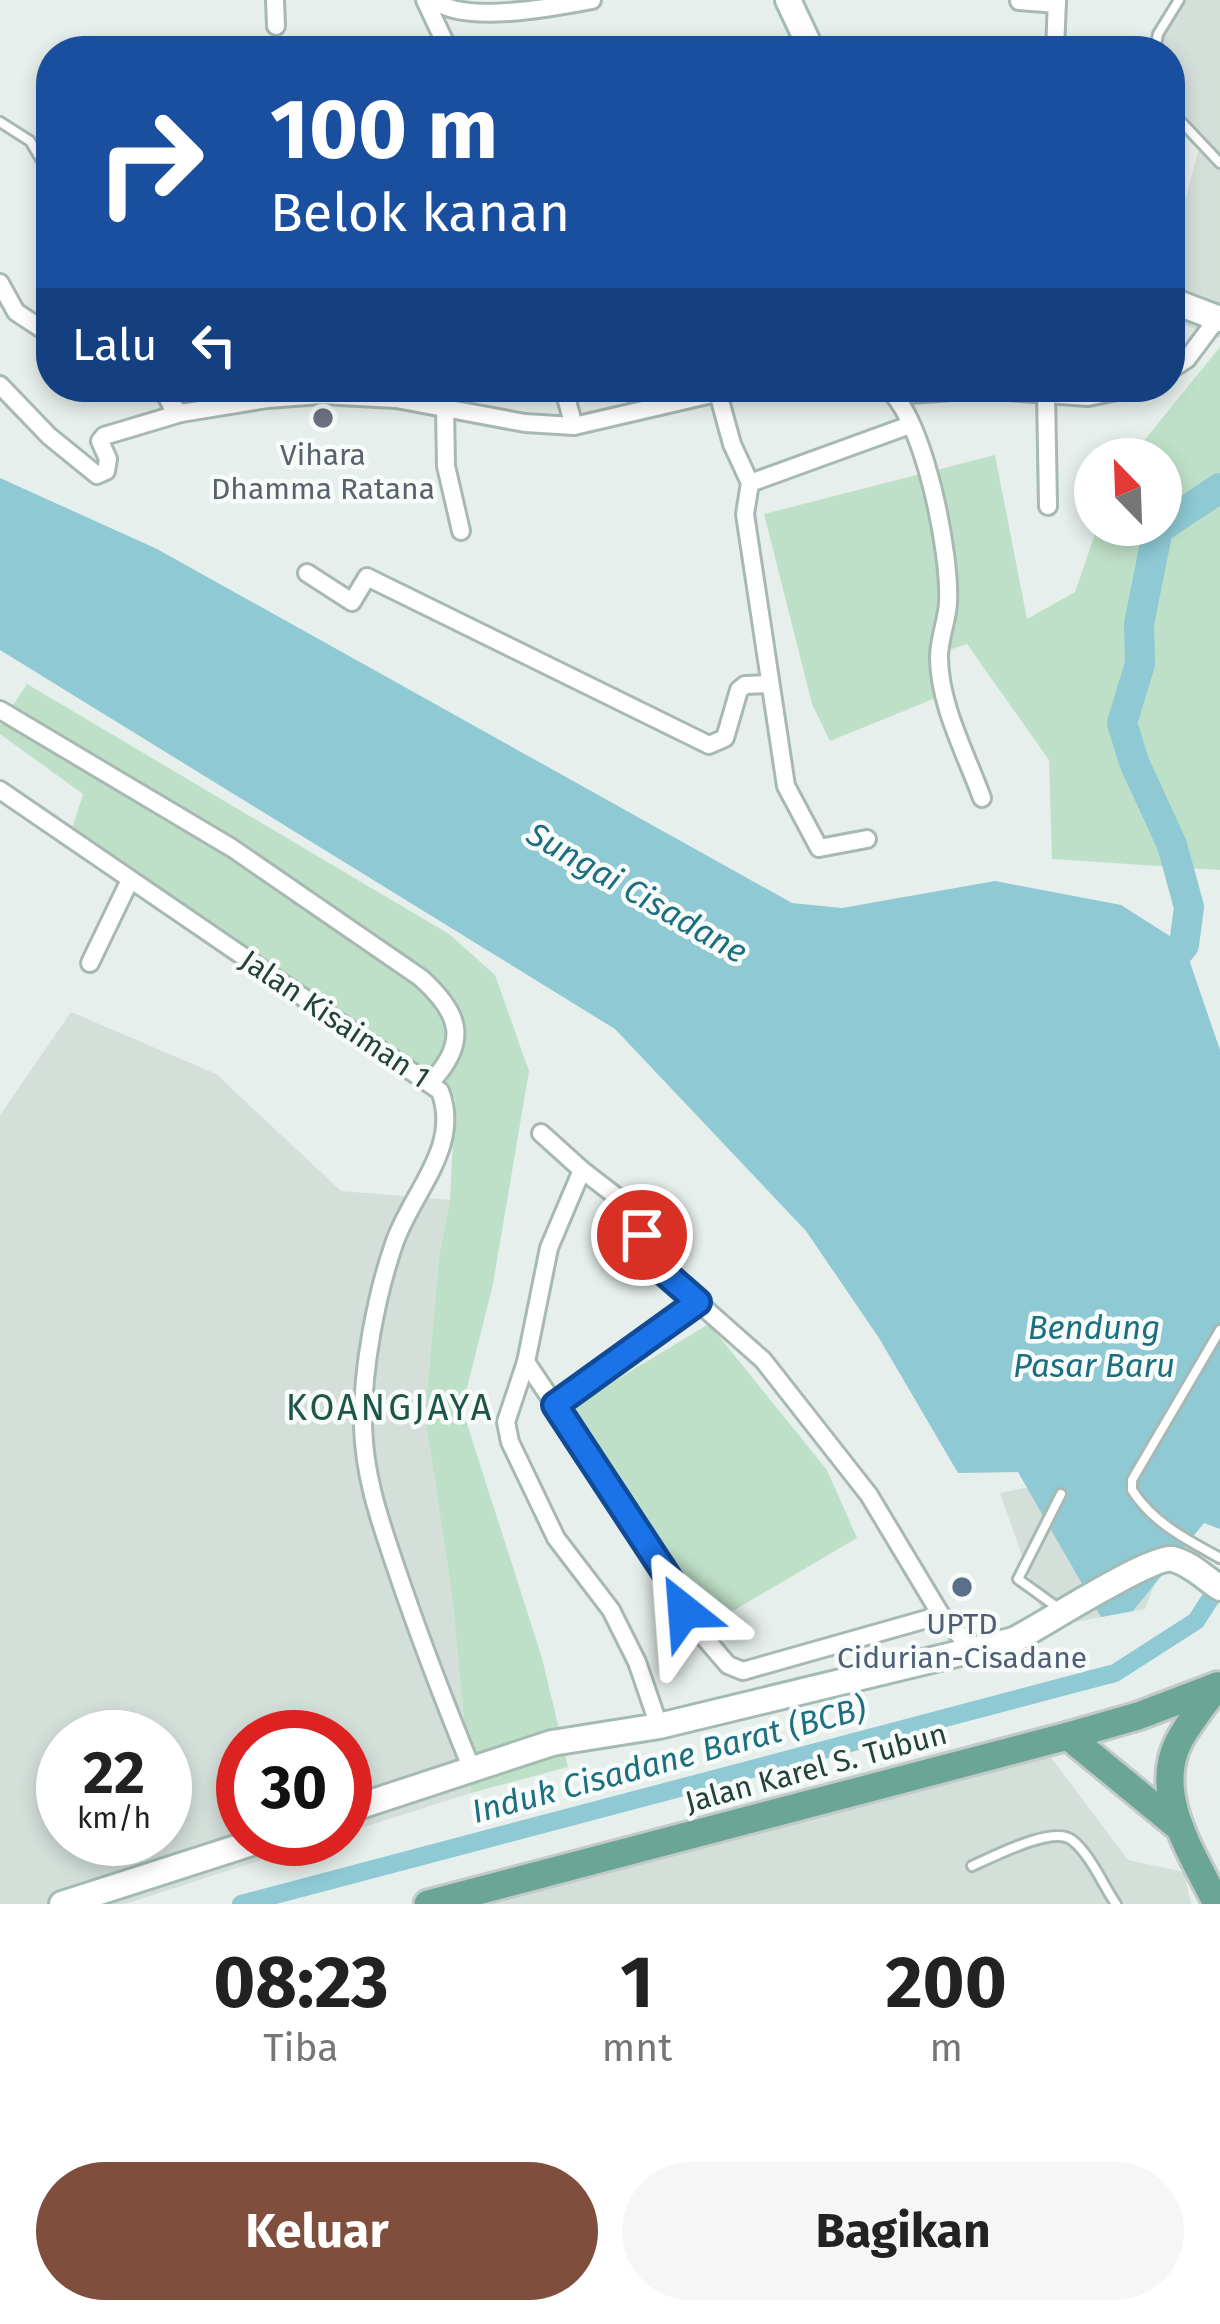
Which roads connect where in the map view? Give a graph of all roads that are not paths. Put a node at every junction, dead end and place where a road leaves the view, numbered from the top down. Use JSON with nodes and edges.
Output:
{"nodes":[{"id":1,"x":275,"y":0,"type":"edge"},
{"id":2,"x":425,"y":0,"type":"edge"},
{"id":3,"x":434,"y":0,"type":"edge"},
{"id":4,"x":592,"y":0,"type":"edge"},
{"id":5,"x":788,"y":0,"type":"edge"},
{"id":6,"x":1179,"y":0,"type":"edge"},
{"id":7,"x":1018,"y":2,"type":"edge"},
{"id":8,"x":1057,"y":2,"type":"edge"},
{"id":9,"x":276,"y":26,"type":"dead end"},
{"id":10,"x":442,"y":36,"type":"edge"},
{"id":11,"x":805,"y":36,"type":"edge"},
{"id":12,"x":1056,"y":36,"type":"edge"},
{"id":13,"x":1158,"y":36,"type":"edge"},
{"id":14,"x":0,"y":122,"type":"edge"},
{"id":15,"x":1185,"y":126,"type":"edge"},
{"id":16,"x":36,"y":151,"type":"edge"},
{"id":17,"x":1220,"y":163,"type":"edge"},
{"id":18,"x":0,"y":283,"type":"edge"},
{"id":19,"x":1185,"y":306,"type":"edge"},
{"id":20,"x":1219,"y":319,"type":"edge"},
{"id":21,"x":36,"y":325,"type":"edge"},
{"id":22,"x":1185,"y":359,"type":"edge"},
{"id":23,"x":0,"y":385,"type":"edge"},
{"id":24,"x":170,"y":402,"type":"edge"},
{"id":25,"x":228,"y":402,"type":"edge"},
{"id":26,"x":417,"y":402,"type":"edge"},
{"id":27,"x":567,"y":402,"type":"edge"},
{"id":28,"x":678,"y":402,"type":"edge"},
{"id":29,"x":721,"y":402,"type":"edge"},
{"id":30,"x":897,"y":402,"type":"edge"},
{"id":31,"x":1046,"y":402,"type":"edge"},
{"id":32,"x":445,"y":408,"type":"junction"},
{"id":33,"x":181,"y":413,"type":"junction"},
{"id":34,"x":910,"y":424,"type":"junction"},
{"id":35,"x":574,"y":425,"type":"junction"},
{"id":36,"x":751,"y":483,"type":"junction"},
{"id":37,"x":1048,"y":506,"type":"dead end"},
{"id":38,"x":461,"y":531,"type":"dead end"},
{"id":39,"x":307,"y":573,"type":"dead end"},
{"id":40,"x":769,"y":683,"type":"junction"},
{"id":41,"x":0,"y":710,"type":"edge"},
{"id":42,"x":0,"y":790,"type":"edge"},
{"id":43,"x":982,"y":798,"type":"dead end"},
{"id":44,"x":867,"y":838,"type":"dead end"},
{"id":45,"x":130,"y":880,"type":"junction"},
{"id":46,"x":90,"y":963,"type":"dead end"},
{"id":47,"x":430,"y":1083,"type":"junction"},
{"id":48,"x":541,"y":1133,"type":"dead end"},
{"id":49,"x":582,"y":1170,"type":"junction"},
{"id":50,"x":698,"y":1302,"type":"junction"},
{"id":51,"x":1220,"y":1330,"type":"edge"},
{"id":52,"x":526,"y":1362,"type":"junction"},
{"id":53,"x":555,"y":1405,"type":"junction"},
{"id":54,"x":1061,"y":1494,"type":"dead end"},
{"id":55,"x":1191,"y":1555,"type":"junction"},
{"id":56,"x":1220,"y":1558,"type":"edge"},
{"id":57,"x":1220,"y":1588,"type":"edge"},
{"id":58,"x":1066,"y":1613,"type":"junction"},
{"id":59,"x":941,"y":1615,"type":"junction"},
{"id":60,"x":971,"y":1648,"type":"junction"},
{"id":61,"x":1218,"y":1684,"type":"edge"},
{"id":62,"x":659,"y":1726,"type":"junction"},
{"id":63,"x":1068,"y":1736,"type":"junction"},
{"id":64,"x":471,"y":1767,"type":"junction"},
{"id":65,"x":372,"y":1802,"type":"edge"},
{"id":66,"x":1180,"y":1828,"type":"junction"},
{"id":67,"x":216,"y":1854,"type":"edge"},
{"id":68,"x":972,"y":1866,"type":"dead end"},
{"id":69,"x":62,"y":1904,"type":"edge"},
{"id":70,"x":428,"y":1904,"type":"edge"},
{"id":71,"x":1116,"y":1904,"type":"edge"},
{"id":72,"x":1217,"y":1904,"type":"edge"}],
"edges":[{"from":1,"to":9,"type":"street"},
{"from":2,"to":10,"type":"street"},
{"from":3,"to":4,"type":"street"},
{"from":5,"to":11,"type":"street"},
{"from":6,"to":13,"type":"lane"},
{"from":7,"to":8,"type":"street"},
{"from":8,"to":12,"type":"street"},
{"from":14,"to":16,"type":"lane"},
{"from":15,"to":17,"type":"lane"},
{"from":18,"to":21,"type":"street"},
{"from":19,"to":20,"type":"street"},
{"from":20,"to":22,"type":"street"},
{"from":23,"to":33,"type":"street"},
{"from":24,"to":33,"type":"street"},
{"from":25,"to":33,"type":"street"},
{"from":26,"to":32,"type":"street"},
{"from":27,"to":35,"type":"street"},
{"from":28,"to":35,"type":"street"},
{"from":29,"to":36,"type":"street"},
{"from":30,"to":34,"type":"street"},
{"from":31,"to":37,"type":"street"},
{"from":32,"to":35,"type":"street"},
{"from":32,"to":38,"type":"street"},
{"from":34,"to":36,"type":"street"},
{"from":34,"to":43,"type":"street"},
{"from":36,"to":40,"type":"street"},
{"from":39,"to":40,"type":"street"},
{"from":40,"to":44,"type":"street"},
{"from":41,"to":47,"type":"street"},
{"from":42,"to":45,"type":"street","name":"Jalan Kisaiman 1"},
{"from":45,"to":46,"type":"street"},
{"from":45,"to":47,"type":"street","name":"Jalan Kisaiman 1"},
{"from":47,"to":64,"type":"street","name":"Jalan Kisaiman 1"},
{"from":48,"to":49,"type":"street"},
{"from":49,"to":50,"type":"street"},
{"from":49,"to":52,"type":"street"},
{"from":50,"to":53,"type":"street"},
{"from":50,"to":59,"type":"street"},
{"from":51,"to":55,"type":"lane"},
{"from":52,"to":53,"type":"street"},
{"from":52,"to":62,"type":"street"},
{"from":53,"to":59,"type":"street"},
{"from":54,"to":58,"type":"lane"},
{"from":55,"to":56,"type":"lane"},
{"from":55,"to":57,"type":"street"},
{"from":55,"to":58,"type":"street"},
{"from":58,"to":60,"type":"street"},
{"from":59,"to":60,"type":"street"},
{"from":60,"to":62,"type":"street"},
{"from":61,"to":63,"type":"main road","name":"Jalan Karel S. Tubun"},
{"from":61,"to":66,"type":"main road"},
{"from":62,"to":64,"type":"street"},
{"from":63,"to":66,"type":"main road"},
{"from":63,"to":70,"type":"main road","name":"Jalan Karel S. Tubun"},
{"from":64,"to":65,"type":"street"},
{"from":66,"to":72,"type":"main road"},
{"from":67,"to":69,"type":"street"},
{"from":68,"to":71,"type":"lane"}]}
